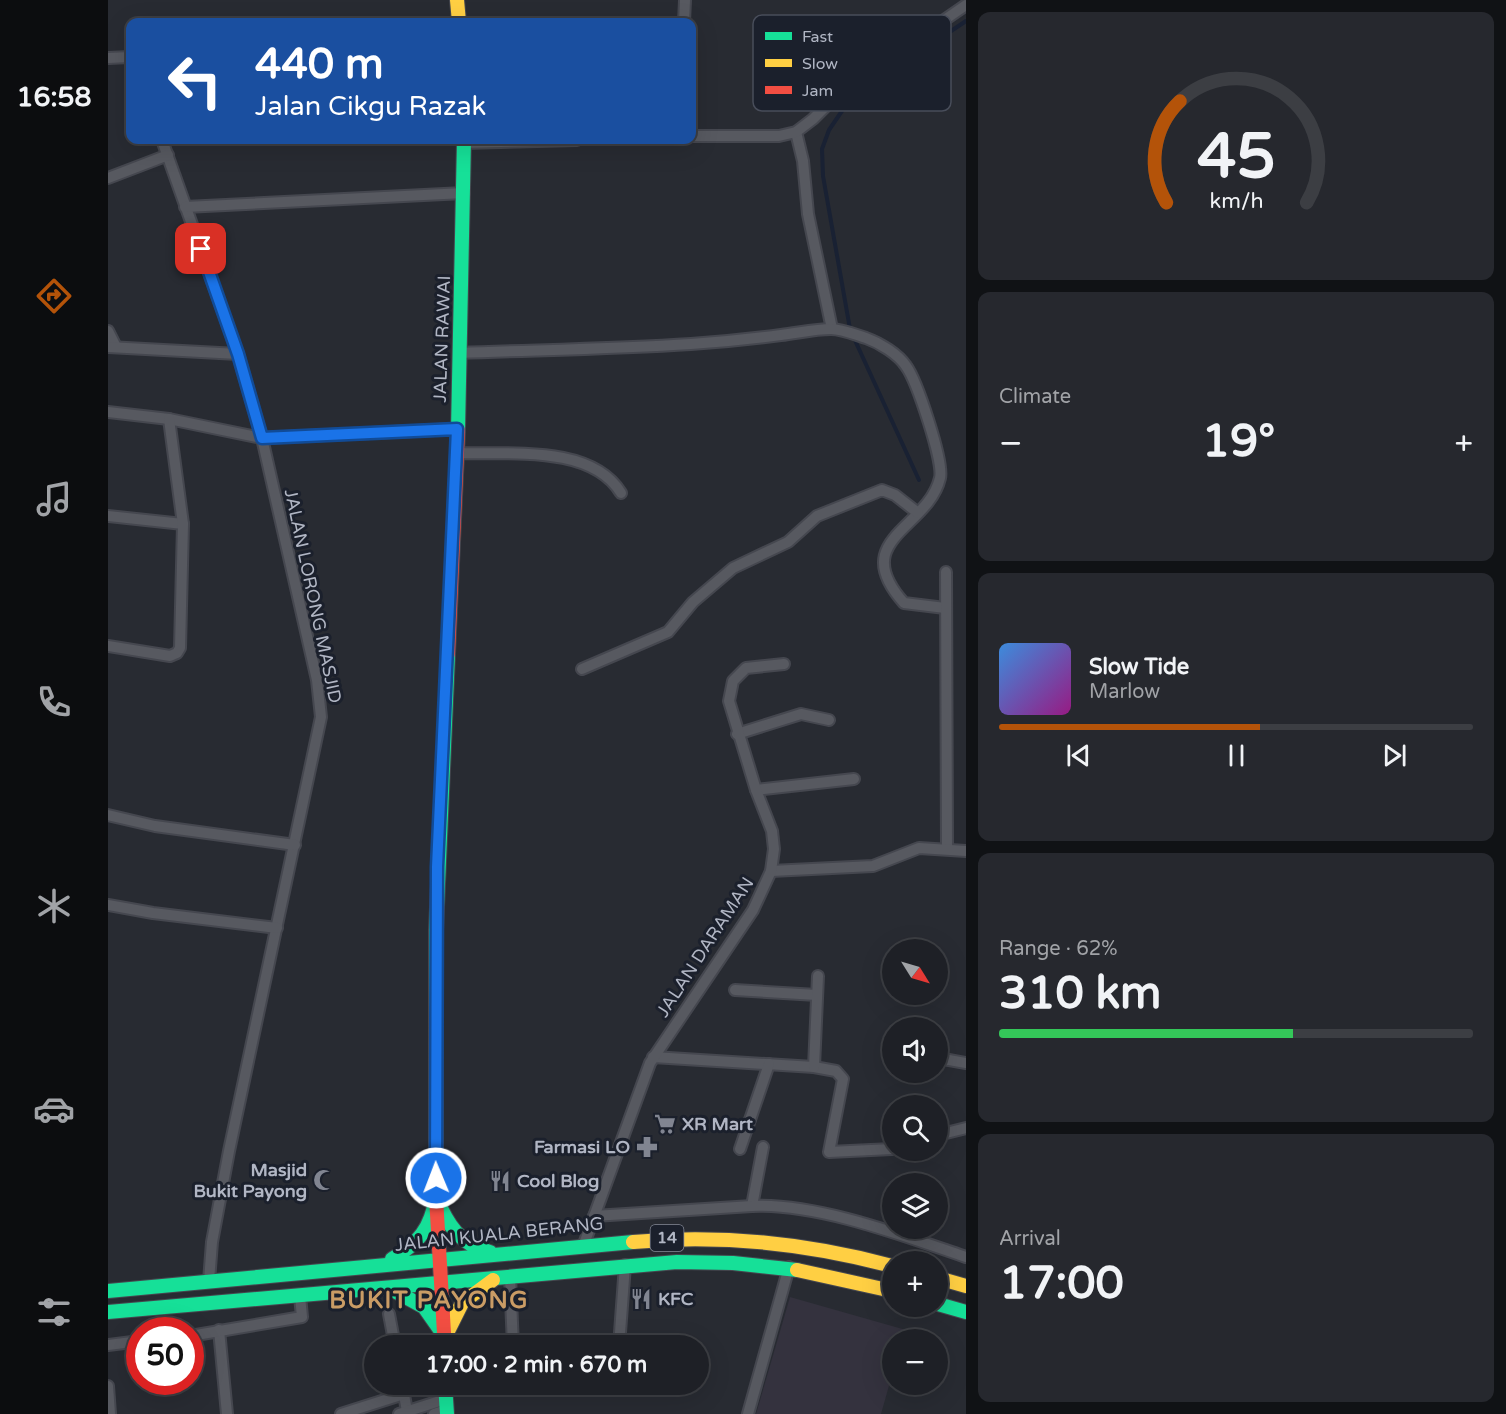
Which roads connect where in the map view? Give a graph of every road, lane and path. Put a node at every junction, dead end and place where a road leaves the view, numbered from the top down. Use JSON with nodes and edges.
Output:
{"nodes":[{"id":1,"x":457,"y":0,"type":"edge"},
{"id":2,"x":684,"y":0,"type":"edge"},
{"id":3,"x":966,"y":5,"type":"edge"},
{"id":4,"x":951,"y":15,"type":"edge"},
{"id":5,"x":459,"y":18,"type":"edge"},
{"id":6,"x":684,"y":18,"type":"edge"},
{"id":7,"x":126,"y":57,"type":"edge"},
{"id":8,"x":108,"y":58,"type":"edge"},
{"id":9,"x":821,"y":111,"type":"edge"},
{"id":10,"x":795,"y":132,"type":"junction"},
{"id":11,"x":696,"y":136,"type":"edge"},
{"id":12,"x":164,"y":144,"type":"edge"},
{"id":13,"x":464,"y":144,"type":"edge"},
{"id":14,"x":168,"y":155,"type":"junction"},
{"id":15,"x":108,"y":178,"type":"edge"},
{"id":16,"x":464,"y":193,"type":"junction"},
{"id":17,"x":186,"y":207,"type":"junction"},
{"id":18,"x":832,"y":329,"type":"junction"},
{"id":19,"x":108,"y":331,"type":"edge"},
{"id":20,"x":112,"y":347,"type":"edge"},
{"id":21,"x":460,"y":352,"type":"junction"},
{"id":22,"x":238,"y":354,"type":"junction"},
{"id":23,"x":108,"y":412,"type":"edge"},
{"id":24,"x":169,"y":419,"type":"junction"},
{"id":25,"x":457,"y":429,"type":"junction"},
{"id":26,"x":262,"y":438,"type":"junction"},
{"id":27,"x":457,"y":453,"type":"junction"},
{"id":28,"x":621,"y":493,"type":"dead end"},
{"id":29,"x":918,"y":513,"type":"junction"},
{"id":30,"x":108,"y":516,"type":"edge"},
{"id":31,"x":183,"y":524,"type":"junction"},
{"id":32,"x":946,"y":572,"type":"dead end"},
{"id":33,"x":945,"y":608,"type":"junction"},
{"id":34,"x":108,"y":645,"type":"edge"},
{"id":35,"x":784,"y":664,"type":"dead end"},
{"id":36,"x":582,"y":669,"type":"dead end"},
{"id":37,"x":829,"y":720,"type":"dead end"},
{"id":38,"x":737,"y":734,"type":"junction"},
{"id":39,"x":854,"y":779,"type":"dead end"},
{"id":40,"x":756,"y":789,"type":"junction"},
{"id":41,"x":108,"y":815,"type":"edge"},
{"id":42,"x":295,"y":844,"type":"junction"},
{"id":43,"x":947,"y":849,"type":"junction"},
{"id":44,"x":966,"y":851,"type":"edge"},
{"id":45,"x":771,"y":872,"type":"junction"},
{"id":46,"x":108,"y":905,"type":"edge"},
{"id":47,"x":277,"y":928,"type":"junction"},
{"id":48,"x":818,"y":976,"type":"dead end"},
{"id":49,"x":735,"y":990,"type":"dead end"},
{"id":50,"x":817,"y":995,"type":"junction"},
{"id":51,"x":653,"y":1057,"type":"junction"},
{"id":52,"x":948,"y":1060,"type":"edge"},
{"id":53,"x":966,"y":1063,"type":"edge"},
{"id":54,"x":769,"y":1064,"type":"junction"},
{"id":55,"x":814,"y":1067,"type":"junction"},
{"id":56,"x":966,"y":1128,"type":"edge"},
{"id":57,"x":948,"y":1133,"type":"edge"},
{"id":58,"x":764,"y":1147,"type":"dead end"},
{"id":59,"x":740,"y":1149,"type":"dead end"},
{"id":60,"x":882,"y":1149,"type":"edge"},
{"id":61,"x":436,"y":1197,"type":"junction"},
{"id":62,"x":752,"y":1206,"type":"junction"},
{"id":63,"x":594,"y":1216,"type":"junction"},
{"id":64,"x":584,"y":1244,"type":"junction"},
{"id":65,"x":496,"y":1252,"type":"junction"},
{"id":66,"x":966,"y":1257,"type":"edge"},
{"id":67,"x":440,"y":1258,"type":"junction"},
{"id":68,"x":882,"y":1263,"type":"edge"},
{"id":69,"x":384,"y":1264,"type":"junction"},
{"id":70,"x":626,"y":1265,"type":"junction"},
{"id":71,"x":789,"y":1267,"type":"junction"},
{"id":72,"x":504,"y":1276,"type":"junction"},
{"id":73,"x":209,"y":1281,"type":"junction"},
{"id":74,"x":948,"y":1281,"type":"edge"},
{"id":75,"x":441,"y":1283,"type":"junction"},
{"id":76,"x":966,"y":1286,"type":"edge"},
{"id":77,"x":387,"y":1288,"type":"junction"},
{"id":78,"x":882,"y":1288,"type":"edge"},
{"id":79,"x":108,"y":1291,"type":"edge"},
{"id":80,"x":300,"y":1296,"type":"junction"},
{"id":81,"x":948,"y":1307,"type":"edge"},
{"id":82,"x":108,"y":1312,"type":"edge"},
{"id":83,"x":966,"y":1312,"type":"edge"},
{"id":84,"x":389,"y":1314,"type":"dead end"},
{"id":85,"x":219,"y":1330,"type":"junction"},
{"id":86,"x":204,"y":1333,"type":"edge"},
{"id":87,"x":393,"y":1335,"type":"edge"},
{"id":88,"x":442,"y":1335,"type":"edge"},
{"id":89,"x":445,"y":1335,"type":"edge"},
{"id":90,"x":446,"y":1335,"type":"edge"},
{"id":91,"x":512,"y":1335,"type":"edge"},
{"id":92,"x":621,"y":1335,"type":"edge"},
{"id":93,"x":126,"y":1343,"type":"edge"},
{"id":94,"x":108,"y":1345,"type":"edge"},
{"id":95,"x":108,"y":1386,"type":"edge"},
{"id":96,"x":388,"y":1395,"type":"edge"},
{"id":97,"x":403,"y":1395,"type":"edge"},
{"id":98,"x":443,"y":1409,"type":"edge"},
{"id":99,"x":403,"y":1413,"type":"edge"},
{"id":100,"x":110,"y":1414,"type":"edge"},
{"id":101,"x":227,"y":1414,"type":"edge"},
{"id":102,"x":341,"y":1414,"type":"edge"},
{"id":103,"x":748,"y":1414,"type":"edge"}],
"edges":[{"from":1,"to":5,"type":"main road"},
{"from":2,"to":6,"type":"street"},
{"from":3,"to":4,"type":"street"},
{"from":7,"to":8,"type":"street"},
{"from":9,"to":10,"type":"street"},
{"from":10,"to":11,"type":"street"},
{"from":10,"to":18,"type":"street"},
{"from":12,"to":14,"type":"street","name":"JALAN LORONG MASJID"},
{"from":13,"to":16,"type":"main road","name":"JALAN RAWAI"},
{"from":14,"to":15,"type":"street"},
{"from":14,"to":17,"type":"street","name":"JALAN LORONG MASJID"},
{"from":16,"to":17,"type":"street"},
{"from":16,"to":21,"type":"main road","name":"JALAN RAWAI"},
{"from":17,"to":22,"type":"street","name":"JALAN LORONG MASJID"},
{"from":18,"to":21,"type":"street"},
{"from":18,"to":29,"type":"street"},
{"from":19,"to":20,"type":"street"},
{"from":20,"to":22,"type":"street"},
{"from":21,"to":25,"type":"main road","name":"JALAN RAWAI"},
{"from":22,"to":26,"type":"street","name":"JALAN LORONG MASJID"},
{"from":23,"to":24,"type":"street"},
{"from":24,"to":26,"type":"street"},
{"from":24,"to":31,"type":"street"},
{"from":25,"to":26,"type":"street"},
{"from":25,"to":27,"type":"main road","name":"JALAN RAWAI"},
{"from":26,"to":42,"type":"street","name":"JALAN LORONG MASJID"},
{"from":27,"to":28,"type":"street"},
{"from":27,"to":61,"type":"main road","name":"JALAN RAWAI"},
{"from":29,"to":33,"type":"street"},
{"from":29,"to":36,"type":"street"},
{"from":30,"to":31,"type":"street"},
{"from":31,"to":34,"type":"street"},
{"from":32,"to":33,"type":"street"},
{"from":33,"to":43,"type":"street"},
{"from":35,"to":38,"type":"street","name":"JALAN DARAMAN"},
{"from":37,"to":38,"type":"street"},
{"from":38,"to":40,"type":"street","name":"JALAN DARAMAN"},
{"from":39,"to":40,"type":"street"},
{"from":40,"to":45,"type":"street","name":"JALAN DARAMAN"},
{"from":41,"to":42,"type":"street"},
{"from":42,"to":47,"type":"street","name":"JALAN LORONG MASJID"},
{"from":43,"to":44,"type":"street"},
{"from":43,"to":45,"type":"street"},
{"from":45,"to":51,"type":"street","name":"JALAN DARAMAN"},
{"from":46,"to":47,"type":"street"},
{"from":47,"to":73,"type":"street","name":"JALAN LORONG MASJID"},
{"from":48,"to":50,"type":"street"},
{"from":49,"to":50,"type":"street"},
{"from":50,"to":55,"type":"street"},
{"from":51,"to":54,"type":"street"},
{"from":51,"to":63,"type":"street","name":"JALAN DARAMAN"},
{"from":52,"to":53,"type":"street"},
{"from":54,"to":55,"type":"street"},
{"from":54,"to":59,"type":"street"},
{"from":55,"to":60,"type":"street"},
{"from":56,"to":57,"type":"street"},
{"from":58,"to":62,"type":"street"},
{"from":61,"to":65,"type":"main road"},
{"from":61,"to":67,"type":"main road","name":"JALAN RAWAI"},
{"from":61,"to":69,"type":"main road"},
{"from":62,"to":63,"type":"street"},
{"from":62,"to":66,"type":"street"},
{"from":63,"to":64,"type":"street","name":"JALAN DARAMAN"},
{"from":64,"to":65,"type":"main road","name":"JALAN KUALA BERANG","number":"14"},
{"from":64,"to":68,"type":"main road","name":"JALAN KUALA BERANG","number":"14"},
{"from":65,"to":67,"type":"main road","name":"JALAN KUALA BERANG","number":"14"},
{"from":67,"to":69,"type":"main road","name":"JALAN KUALA BERANG","number":"14"},
{"from":67,"to":75,"type":"main road","name":"JALAN RAWAI"},
{"from":69,"to":73,"type":"main road","name":"JALAN KUALA BERANG","number":"14"},
{"from":70,"to":71,"type":"main road","number":"14"},
{"from":70,"to":72,"type":"main road","number":"14"},
{"from":70,"to":92,"type":"street"},
{"from":71,"to":78,"type":"main road","number":"14"},
{"from":71,"to":103,"type":"street"},
{"from":72,"to":75,"type":"main road","number":"14"},
{"from":72,"to":90,"type":"main road"},
{"from":72,"to":91,"type":"street"},
{"from":73,"to":79,"type":"main road","name":"JALAN KUALA BERANG","number":"14"},
{"from":74,"to":76,"type":"main road"},
{"from":75,"to":77,"type":"main road","number":"14"},
{"from":75,"to":89,"type":"main road","name":"JALAN RAWAI"},
{"from":77,"to":80,"type":"main road","number":"14"},
{"from":77,"to":88,"type":"main road"},
{"from":80,"to":82,"type":"main road","number":"14"},
{"from":80,"to":85,"type":"street"},
{"from":81,"to":83,"type":"main road"},
{"from":84,"to":87,"type":"street"},
{"from":85,"to":86,"type":"street"},
{"from":85,"to":101,"type":"street"},
{"from":93,"to":94,"type":"street"},
{"from":95,"to":100,"type":"street"},
{"from":96,"to":102,"type":"street"},
{"from":97,"to":99,"type":"street"},
{"from":98,"to":99,"type":"street"}]}
